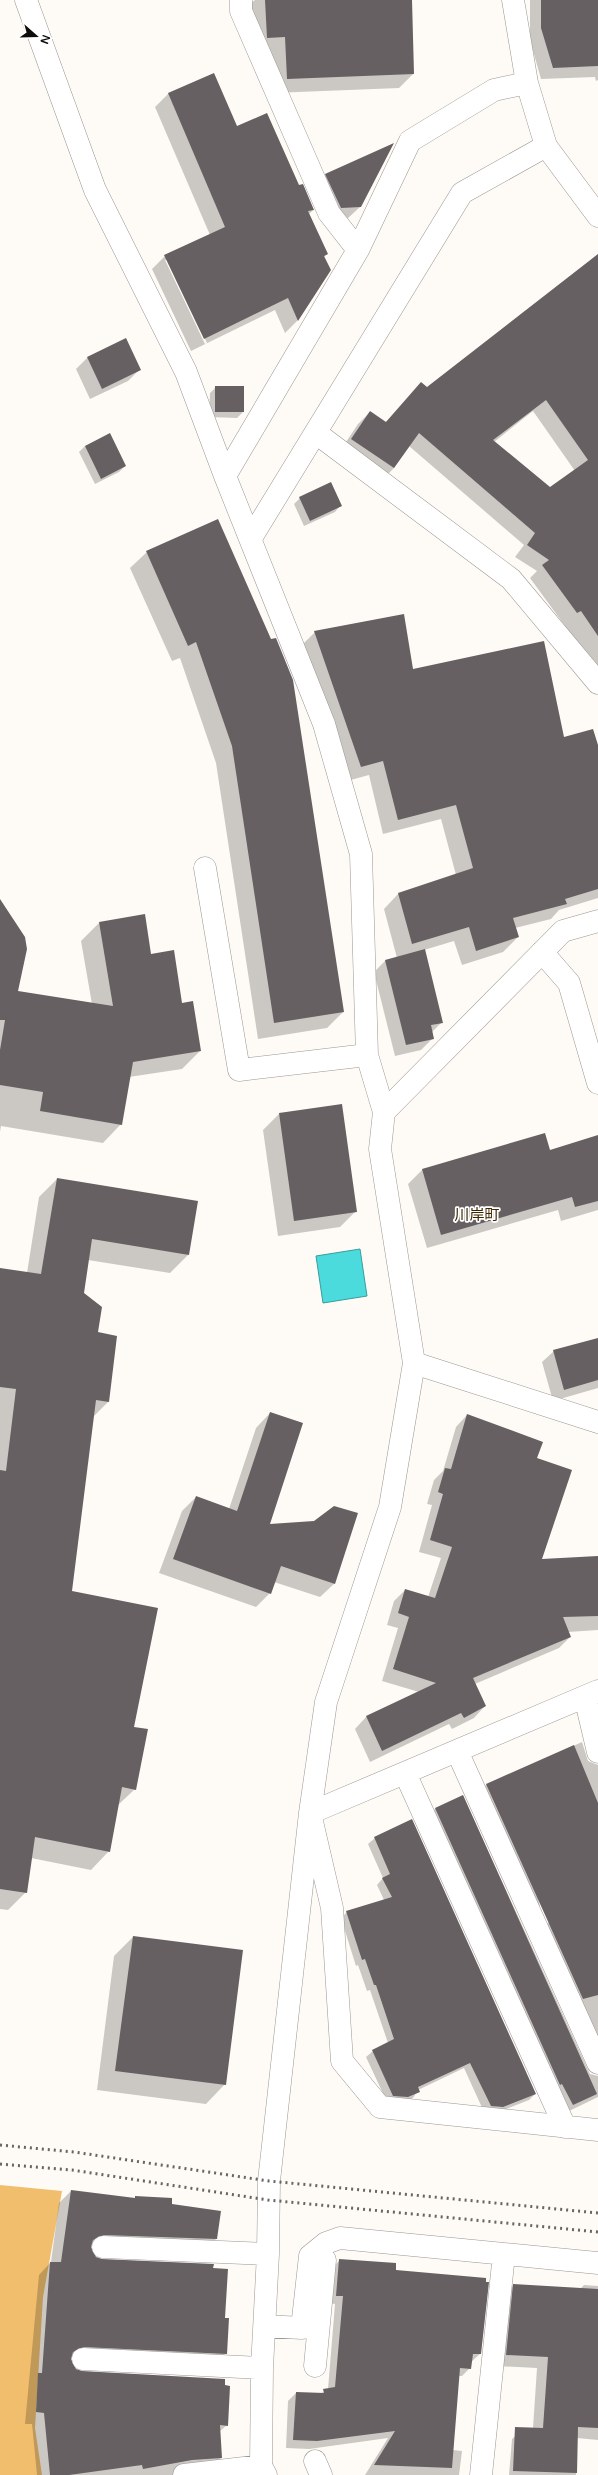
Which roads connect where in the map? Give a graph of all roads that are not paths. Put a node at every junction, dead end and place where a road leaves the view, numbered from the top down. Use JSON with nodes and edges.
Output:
{"nodes":[{"id":1,"x":26,"y":0,"type":"edge"},
{"id":2,"x":242,"y":0,"type":"edge"},
{"id":3,"x":512,"y":0,"type":"edge"},
{"id":4,"x":527,"y":83,"type":"junction"},
{"id":5,"x":546,"y":146,"type":"junction"},
{"id":6,"x":598,"y":216,"type":"edge"},
{"id":7,"x":358,"y":250,"type":"junction"},
{"id":8,"x":316,"y":433,"type":"junction"},
{"id":9,"x":225,"y":476,"type":"junction"},
{"id":10,"x":251,"y":538,"type":"junction"},
{"id":11,"x":598,"y":683,"type":"edge"},
{"id":12,"x":206,"y":868,"type":"dead end"},
{"id":13,"x":598,"y":921,"type":"edge"},
{"id":14,"x":542,"y":952,"type":"junction"},
{"id":15,"x":366,"y":1055,"type":"junction"},
{"id":16,"x":598,"y":1083,"type":"edge"},
{"id":17,"x":384,"y":1112,"type":"junction"},
{"id":18,"x":414,"y":1363,"type":"junction"},
{"id":19,"x":598,"y":1422,"type":"edge"},
{"id":20,"x":591,"y":1694,"type":"edge"},
{"id":21,"x":457,"y":1751,"type":"junction"},
{"id":22,"x":598,"y":1752,"type":"edge"},
{"id":23,"x":406,"y":1773,"type":"junction"},
{"id":24,"x":310,"y":1813,"type":"junction"},
{"id":25,"x":598,"y":2063,"type":"edge"},
{"id":26,"x":564,"y":2127,"type":"junction"},
{"id":27,"x":598,"y":2130,"type":"edge"},
{"id":28,"x":326,"y":2242,"type":"junction"},
{"id":29,"x":104,"y":2247,"type":"dead end"},
{"id":30,"x":268,"y":2254,"type":"junction"},
{"id":31,"x":504,"y":2254,"type":"junction"},
{"id":32,"x":598,"y":2263,"type":"edge"},
{"id":33,"x":265,"y":2326,"type":"junction"},
{"id":34,"x":83,"y":2359,"type":"dead end"},
{"id":35,"x":315,"y":2366,"type":"dead end"},
{"id":36,"x":262,"y":2368,"type":"junction"},
{"id":37,"x":264,"y":2470,"type":"edge"},
{"id":38,"x":184,"y":2475,"type":"edge"},
{"id":39,"x":481,"y":2475,"type":"edge"}],
"edges":[{"from":1,"to":9,"type":"street"},
{"from":2,"to":7,"type":"street"},
{"from":3,"to":4,"type":"street"},
{"from":4,"to":5,"type":"street"},
{"from":4,"to":7,"type":"street"},
{"from":5,"to":6,"type":"street"},
{"from":5,"to":8,"type":"street"},
{"from":7,"to":9,"type":"street"},
{"from":8,"to":10,"type":"street"},
{"from":8,"to":11,"type":"street"},
{"from":9,"to":10,"type":"street"},
{"from":10,"to":15,"type":"street"},
{"from":12,"to":15,"type":"street"},
{"from":13,"to":14,"type":"street"},
{"from":14,"to":16,"type":"street"},
{"from":14,"to":17,"type":"street"},
{"from":15,"to":17,"type":"street"},
{"from":17,"to":18,"type":"street"},
{"from":18,"to":19,"type":"street"},
{"from":18,"to":24,"type":"street"},
{"from":20,"to":21,"type":"street"},
{"from":20,"to":22,"type":"street"},
{"from":21,"to":23,"type":"street"},
{"from":21,"to":25,"type":"street"},
{"from":23,"to":24,"type":"street"},
{"from":23,"to":26,"type":"street"},
{"from":24,"to":26,"type":"street"},
{"from":24,"to":30,"type":"street"},
{"from":26,"to":27,"type":"street"},
{"from":28,"to":31,"type":"street"},
{"from":28,"to":33,"type":"street"},
{"from":28,"to":35,"type":"street"},
{"from":29,"to":30,"type":"street"},
{"from":30,"to":33,"type":"street"},
{"from":31,"to":32,"type":"street"},
{"from":31,"to":39,"type":"street"},
{"from":33,"to":36,"type":"street"},
{"from":34,"to":36,"type":"street"},
{"from":36,"to":37,"type":"street"},
{"from":37,"to":38,"type":"street"}]}
